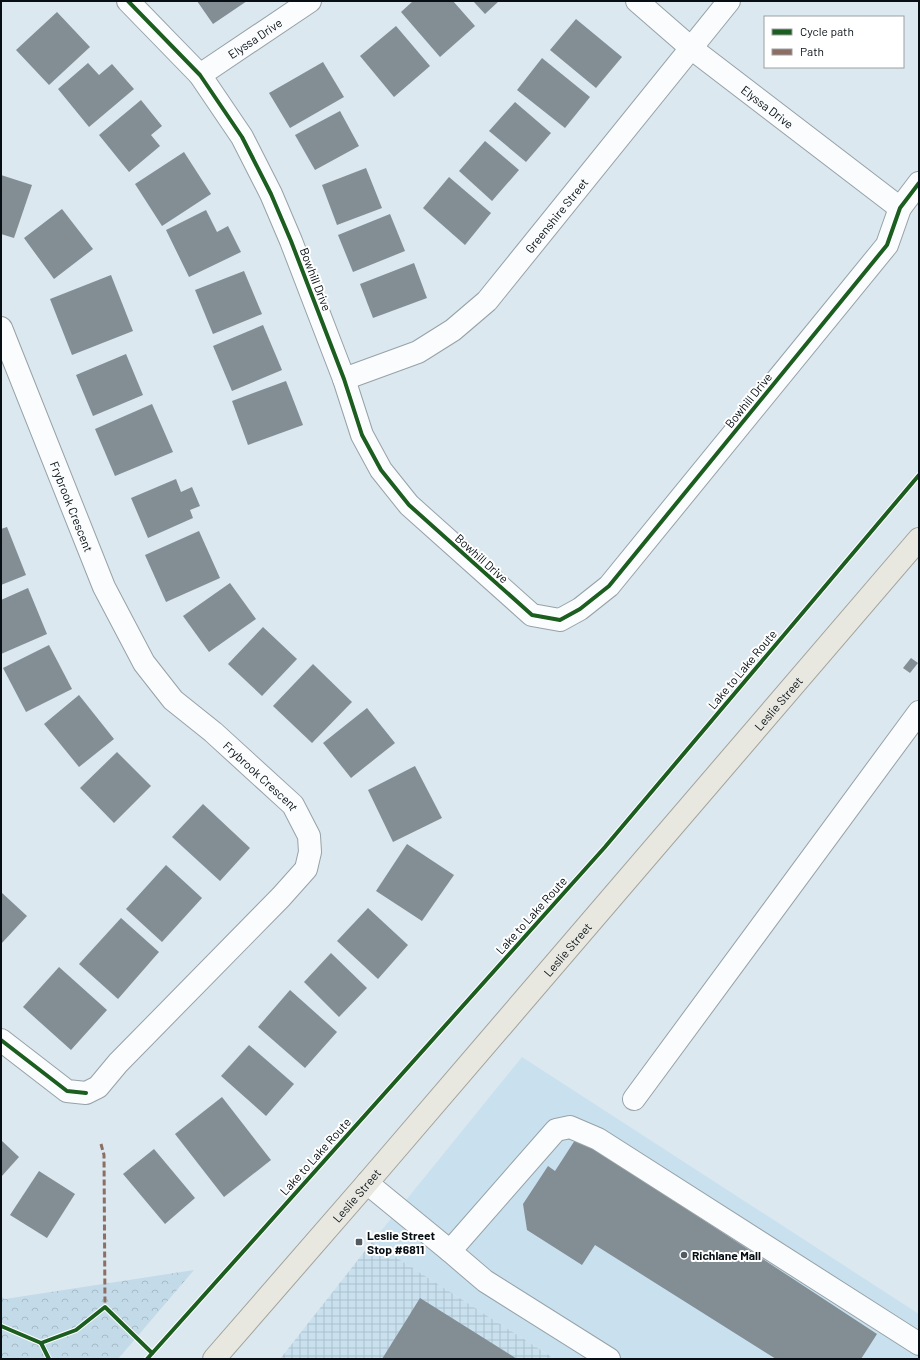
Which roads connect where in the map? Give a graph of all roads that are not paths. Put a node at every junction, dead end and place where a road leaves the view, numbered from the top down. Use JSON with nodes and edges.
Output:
{"nodes":[{"id":1,"x":128,"y":1,"type":"edge"},
{"id":2,"x":310,"y":1,"type":"edge"},
{"id":3,"x":637,"y":1,"type":"edge"},
{"id":4,"x":729,"y":1,"type":"edge"},
{"id":5,"x":691,"y":48,"type":"junction"},
{"id":6,"x":200,"y":75,"type":"junction"},
{"id":7,"x":919,"y":183,"type":"edge"},
{"id":8,"x":900,"y":208,"type":"junction"},
{"id":9,"x":1,"y":328,"type":"edge"},
{"id":10,"x":344,"y":379,"type":"junction"},
{"id":11,"x":919,"y":538,"type":"edge"},
{"id":12,"x":919,"y":712,"type":"edge"},
{"id":13,"x":1,"y":1040,"type":"edge"},
{"id":14,"x":634,"y":1099,"type":"dead end"},
{"id":15,"x":367,"y":1183,"type":"junction"},
{"id":16,"x":450,"y":1251,"type":"junction"},
{"id":17,"x":919,"y":1344,"type":"edge"},
{"id":18,"x":214,"y":1359,"type":"edge"},
{"id":19,"x":609,"y":1359,"type":"edge"}],
"edges":[{"from":1,"to":6,"type":"street","name":"Bowhill Drive"},
{"from":2,"to":6,"type":"street","name":"Elyssa Drive"},
{"from":3,"to":5,"type":"street","name":"Elyssa Drive"},
{"from":4,"to":5,"type":"street","name":"Greenshire Street"},
{"from":5,"to":8,"type":"street","name":"Elyssa Drive"},
{"from":5,"to":10,"type":"street","name":"Greenshire Street"},
{"from":6,"to":10,"type":"street","name":"Bowhill Drive"},
{"from":7,"to":8,"type":"street","name":"Bowhill Drive"},
{"from":8,"to":10,"type":"street","name":"Bowhill Drive"},
{"from":9,"to":13,"type":"street","name":"Frybrook Crescent"},
{"from":11,"to":15,"type":"main road","name":"Leslie Street"},
{"from":12,"to":14,"type":"street"},
{"from":15,"to":16,"type":"street"},
{"from":15,"to":18,"type":"main road","name":"Leslie Street"},
{"from":16,"to":17,"type":"street"},
{"from":16,"to":19,"type":"street"}]}
